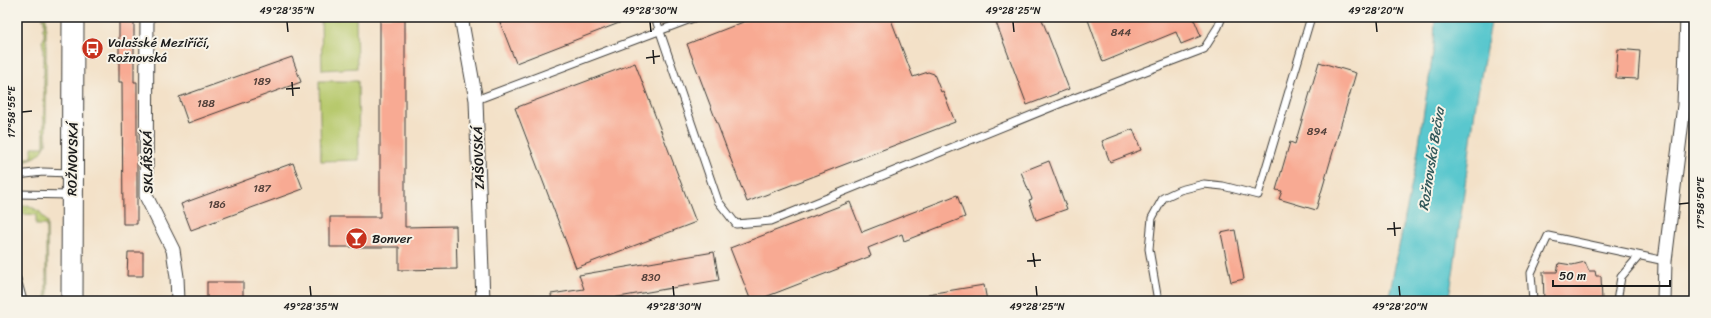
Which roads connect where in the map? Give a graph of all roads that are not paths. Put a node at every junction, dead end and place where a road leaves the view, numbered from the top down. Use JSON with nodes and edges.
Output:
{"nodes":[{"id":1,"x":73,"y":17,"type":"edge"},
{"id":2,"x":147,"y":17,"type":"edge"},
{"id":3,"x":461,"y":17,"type":"edge"},
{"id":4,"x":655,"y":17,"type":"edge"},
{"id":5,"x":696,"y":17,"type":"edge"},
{"id":6,"x":1222,"y":17,"type":"edge"},
{"id":7,"x":1312,"y":17,"type":"edge"},
{"id":8,"x":1686,"y":17,"type":"edge"},
{"id":9,"x":660,"y":31,"type":"junction"},
{"id":10,"x":476,"y":100,"type":"junction"},
{"id":11,"x":1689,"y":104,"type":"edge"},
{"id":12,"x":72,"y":173,"type":"junction"},
{"id":13,"x":17,"y":175,"type":"edge"},
{"id":14,"x":17,"y":194,"type":"edge"},
{"id":15,"x":72,"y":195,"type":"junction"},
{"id":16,"x":1639,"y":256,"type":"junction"},
{"id":17,"x":1665,"y":261,"type":"junction"},
{"id":18,"x":17,"y":279,"type":"edge"},
{"id":19,"x":23,"y":301,"type":"edge"},
{"id":20,"x":72,"y":301,"type":"edge"},
{"id":21,"x":178,"y":301,"type":"edge"},
{"id":22,"x":483,"y":301,"type":"edge"},
{"id":23,"x":1158,"y":301,"type":"edge"},
{"id":24,"x":1533,"y":301,"type":"edge"},
{"id":25,"x":1617,"y":301,"type":"edge"},
{"id":26,"x":1664,"y":301,"type":"edge"}],
"edges":[{"from":1,"to":12,"type":"main road","name":"ROŽNOVSKÁ"},
{"from":2,"to":21,"type":"street","name":"SKLÁŘSKÁ"},
{"from":3,"to":10,"type":"street","name":"ZAŠOVSKÁ"},
{"from":4,"to":9,"type":"lane"},
{"from":5,"to":9,"type":"lane"},
{"from":6,"to":9,"type":"lane"},
{"from":7,"to":23,"type":"lane"},
{"from":8,"to":11,"type":"street"},
{"from":9,"to":10,"type":"lane"},
{"from":10,"to":22,"type":"street","name":"ZAŠOVSKÁ"},
{"from":11,"to":17,"type":"street"},
{"from":12,"to":13,"type":"lane"},
{"from":12,"to":15,"type":"main road","name":"ROŽNOVSKÁ"},
{"from":14,"to":15,"type":"lane"},
{"from":15,"to":20,"type":"main road","name":"ROŽNOVSKÁ"},
{"from":16,"to":17,"type":"lane"},
{"from":16,"to":24,"type":"lane"},
{"from":16,"to":25,"type":"lane"},
{"from":17,"to":26,"type":"street"},
{"from":18,"to":19,"type":"lane"}]}
